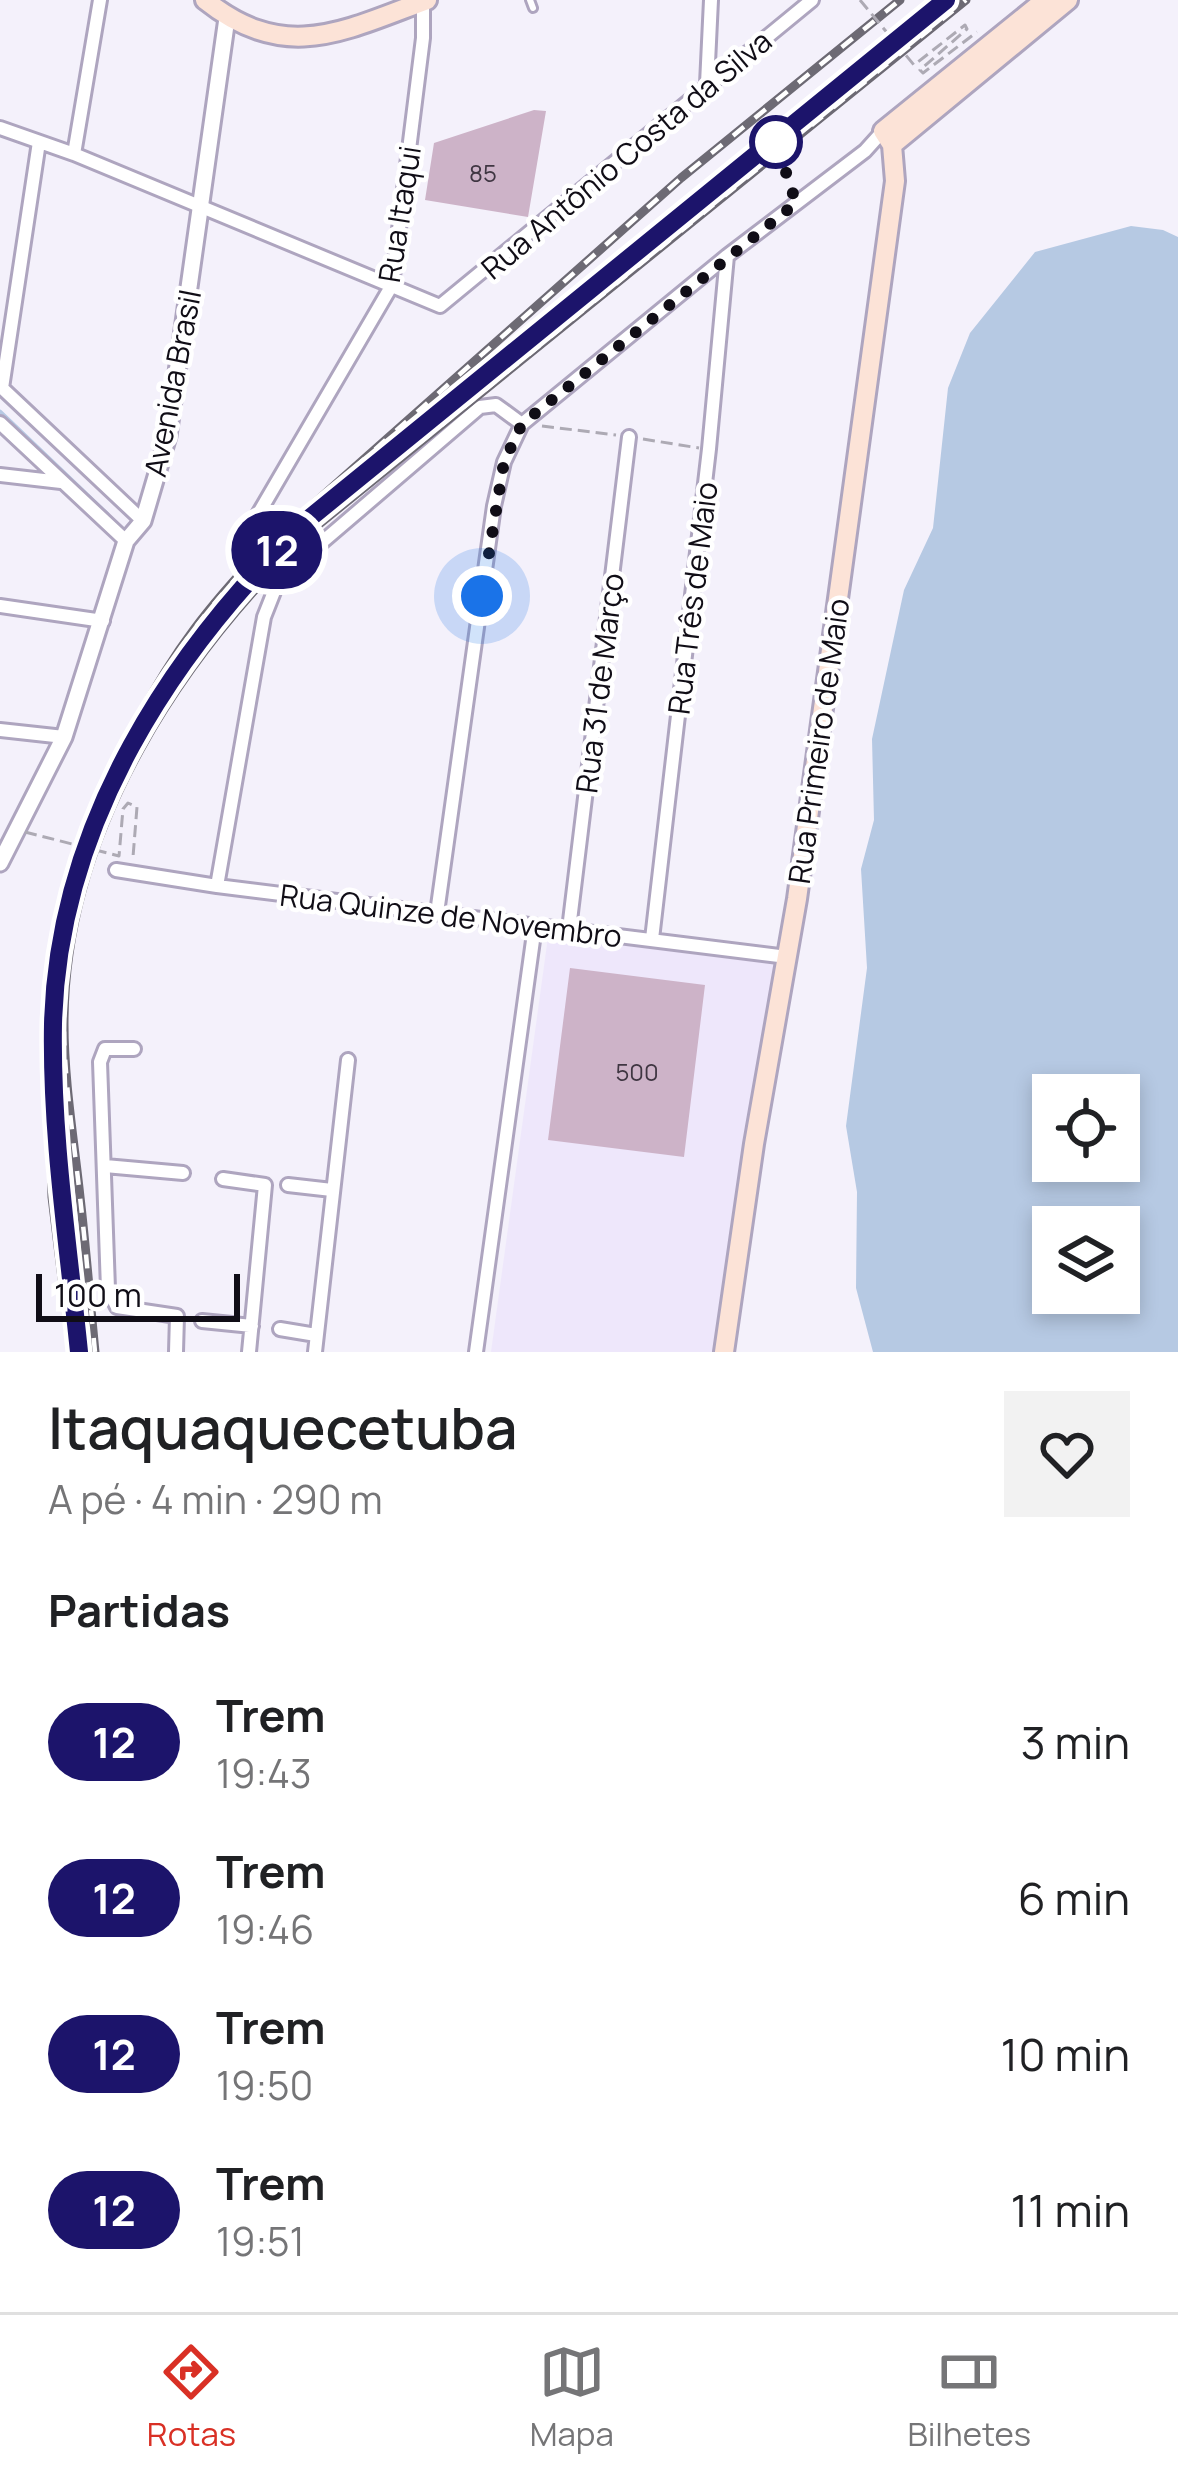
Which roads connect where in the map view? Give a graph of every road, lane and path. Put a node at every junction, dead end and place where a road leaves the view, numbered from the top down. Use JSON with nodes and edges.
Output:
{"nodes":[{"id":1,"x":100,"y":0,"type":"edge"},
{"id":2,"x":205,"y":0,"type":"edge"},
{"id":3,"x":424,"y":0,"type":"edge"},
{"id":4,"x":711,"y":0,"type":"edge"},
{"id":5,"x":812,"y":0,"type":"edge"},
{"id":6,"x":860,"y":0,"type":"edge"},
{"id":7,"x":1045,"y":0,"type":"edge"},
{"id":8,"x":1068,"y":0,"type":"edge"},
{"id":9,"x":227,"y":18,"type":"junction"},
{"id":10,"x":977,"y":32,"type":"dead end"},
{"id":11,"x":707,"y":85,"type":"junction"},
{"id":12,"x":0,"y":128,"type":"edge"},
{"id":13,"x":888,"y":138,"type":"junction"},
{"id":14,"x":39,"y":142,"type":"junction"},
{"id":15,"x":74,"y":154,"type":"junction"},
{"id":16,"x":202,"y":208,"type":"junction"},
{"id":17,"x":727,"y":256,"type":"junction"},
{"id":18,"x":392,"y":286,"type":"junction"},
{"id":19,"x":1,"y":387,"type":"edge"},
{"id":20,"x":0,"y":423,"type":"edge"},
{"id":21,"x":522,"y":424,"type":"junction"},
{"id":22,"x":629,"y":437,"type":"dead end"},
{"id":23,"x":0,"y":475,"type":"edge"},
{"id":24,"x":63,"y":482,"type":"junction"},
{"id":25,"x":143,"y":521,"type":"junction"},
{"id":26,"x":246,"y":535,"type":"dead end"},
{"id":27,"x":126,"y":541,"type":"junction"},
{"id":28,"x":0,"y":607,"type":"edge"},
{"id":29,"x":104,"y":621,"type":"junction"},
{"id":30,"x":0,"y":730,"type":"edge"},
{"id":31,"x":64,"y":737,"type":"junction"},
{"id":32,"x":25,"y":832,"type":"dead end"},
{"id":33,"x":134,"y":857,"type":"dead end"},
{"id":34,"x":1,"y":858,"type":"edge"},
{"id":35,"x":116,"y":870,"type":"dead end"},
{"id":36,"x":217,"y":886,"type":"junction"},
{"id":37,"x":437,"y":914,"type":"junction"},
{"id":38,"x":535,"y":926,"type":"junction"},
{"id":39,"x":569,"y":929,"type":"junction"},
{"id":40,"x":652,"y":939,"type":"junction"},
{"id":41,"x":787,"y":957,"type":"junction"},
{"id":42,"x":134,"y":1049,"type":"dead end"},
{"id":43,"x":348,"y":1060,"type":"dead end"},
{"id":44,"x":105,"y":1166,"type":"junction"},
{"id":45,"x":183,"y":1173,"type":"dead end"},
{"id":46,"x":223,"y":1179,"type":"dead end"},
{"id":47,"x":288,"y":1185,"type":"dead end"},
{"id":48,"x":332,"y":1190,"type":"junction"},
{"id":49,"x":202,"y":1321,"type":"dead end"},
{"id":50,"x":252,"y":1327,"type":"junction"},
{"id":51,"x":280,"y":1330,"type":"dead end"},
{"id":52,"x":316,"y":1336,"type":"junction"},
{"id":53,"x":176,"y":1352,"type":"edge"},
{"id":54,"x":249,"y":1352,"type":"edge"},
{"id":55,"x":314,"y":1352,"type":"edge"},
{"id":56,"x":476,"y":1352,"type":"edge"},
{"id":57,"x":724,"y":1352,"type":"edge"}],
"edges":[{"from":1,"to":15,"type":"street"},
{"from":2,"to":9,"type":"main road"},
{"from":3,"to":9,"type":"main road"},
{"from":3,"to":18,"type":"street","name":"Rua Itaqui"},
{"from":4,"to":11,"type":"street"},
{"from":5,"to":11,"type":"street","name":"Rua Antônio Costa da Silva"},
{"from":6,"to":10,"type":"path","bridge":true},
{"from":7,"to":13,"type":"main road"},
{"from":8,"to":13,"type":"main road"},
{"from":9,"to":16,"type":"street","name":"Avenida Brasil"},
{"from":11,"to":18,"type":"street","name":"Rua Antônio Costa da Silva"},
{"from":12,"to":14,"type":"street"},
{"from":13,"to":17,"type":"street"},
{"from":13,"to":41,"type":"main road","name":"Rua Primeiro de Maio"},
{"from":14,"to":15,"type":"street"},
{"from":14,"to":19,"type":"street"},
{"from":15,"to":16,"type":"street"},
{"from":16,"to":18,"type":"street"},
{"from":16,"to":25,"type":"street","name":"Avenida Brasil"},
{"from":17,"to":21,"type":"street"},
{"from":17,"to":40,"type":"street","name":"Rua Três de Maio"},
{"from":18,"to":26,"type":"street","name":"Rua Itaqui"},
{"from":19,"to":25,"type":"street"},
{"from":20,"to":24,"type":"street"},
{"from":21,"to":36,"type":"street"},
{"from":21,"to":37,"type":"street"},
{"from":22,"to":39,"type":"street","name":"Rua 31 de Março"},
{"from":23,"to":24,"type":"street"},
{"from":24,"to":27,"type":"street"},
{"from":25,"to":27,"type":"street","name":"Avenida Brasil"},
{"from":27,"to":29,"type":"street","name":"Avenida Brasil"},
{"from":28,"to":29,"type":"street"},
{"from":29,"to":31,"type":"street","name":"Avenida Brasil"},
{"from":30,"to":31,"type":"street"},
{"from":31,"to":34,"type":"street","name":"Avenida Brasil"},
{"from":32,"to":33,"type":"path","bridge":true},
{"from":35,"to":36,"type":"street","name":"Rua Quinze de Novembro"},
{"from":36,"to":37,"type":"street","name":"Rua Quinze de Novembro"},
{"from":37,"to":38,"type":"street","name":"Rua Quinze de Novembro"},
{"from":38,"to":39,"type":"street","name":"Rua Quinze de Novembro"},
{"from":38,"to":56,"type":"street"},
{"from":39,"to":40,"type":"street","name":"Rua Quinze de Novembro"},
{"from":40,"to":41,"type":"street","name":"Rua Quinze de Novembro"},
{"from":41,"to":57,"type":"main road","name":"Rua Primeiro de Maio"},
{"from":42,"to":44,"type":"street"},
{"from":43,"to":48,"type":"street"},
{"from":44,"to":45,"type":"street"},
{"from":44,"to":53,"type":"street"},
{"from":46,"to":50,"type":"street"},
{"from":47,"to":48,"type":"street"},
{"from":48,"to":52,"type":"street"},
{"from":49,"to":50,"type":"street"},
{"from":50,"to":54,"type":"street"},
{"from":51,"to":52,"type":"street"},
{"from":52,"to":55,"type":"street"}]}
